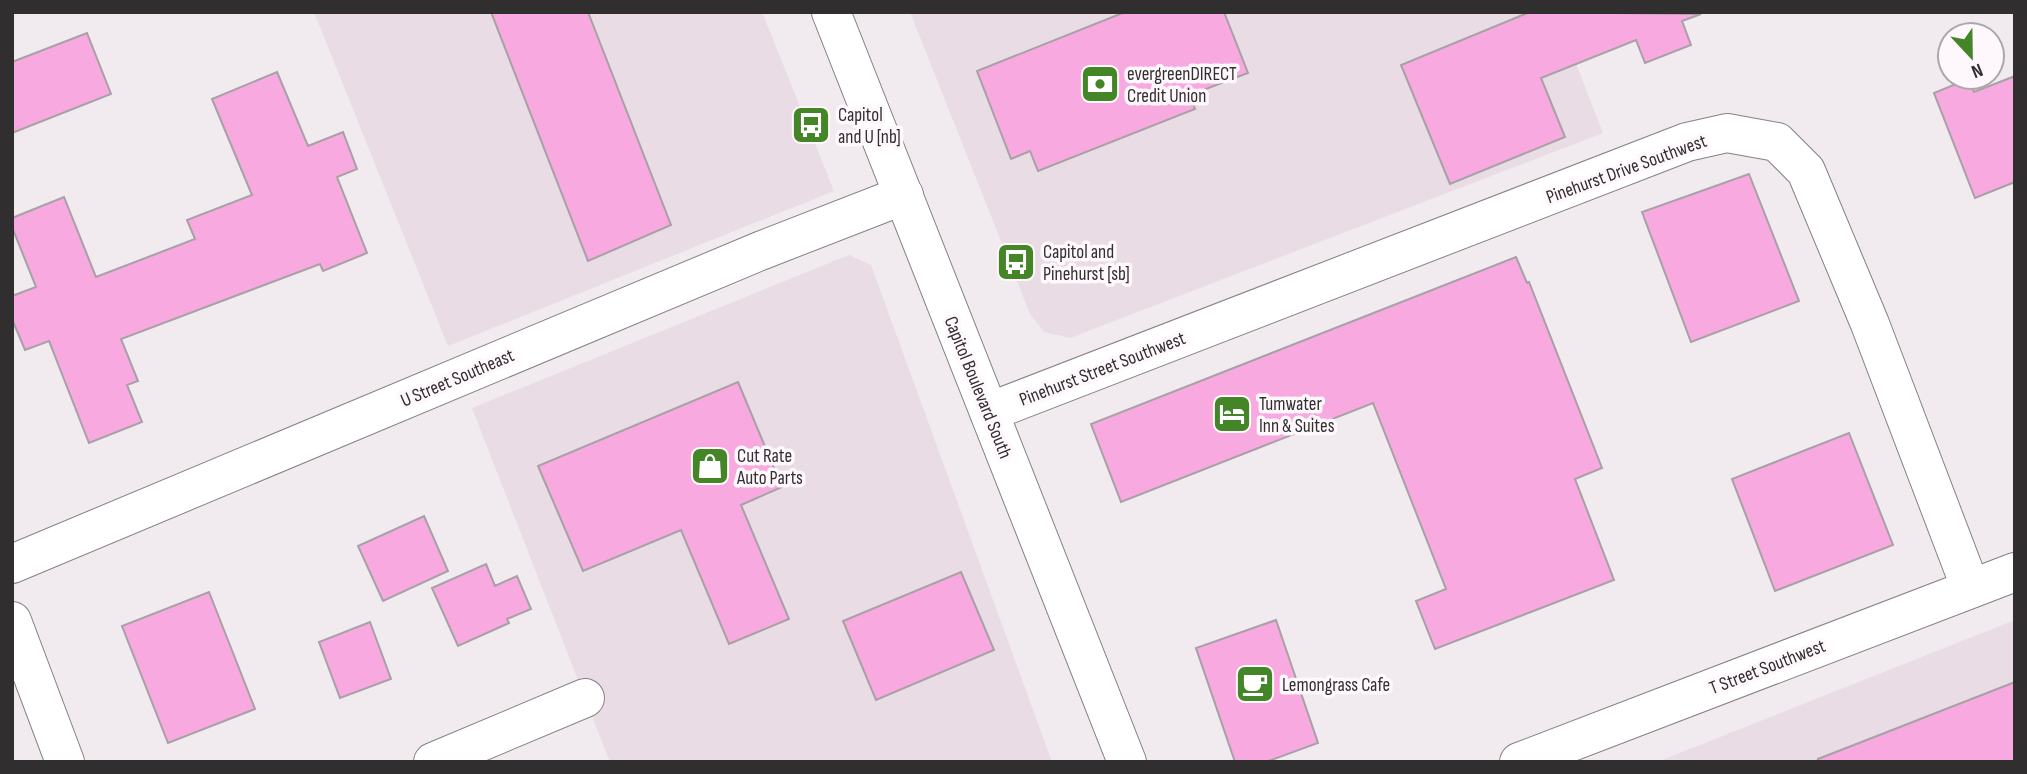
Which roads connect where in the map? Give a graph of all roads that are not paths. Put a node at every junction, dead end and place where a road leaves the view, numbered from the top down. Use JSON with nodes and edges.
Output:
{"nodes":[{"id":1,"x":831,"y":12,"type":"edge"},
{"id":2,"x":904,"y":195,"type":"junction"},
{"id":3,"x":1216,"y":325,"type":"joint"},
{"id":4,"x":989,"y":412,"type":"junction"},
{"id":5,"x":12,"y":564,"type":"edge"},
{"id":6,"x":2015,"y":572,"type":"edge"},
{"id":7,"x":1971,"y":589,"type":"junction"},
{"id":8,"x":12,"y":621,"type":"edge"},
{"id":9,"x":585,"y":698,"type":"dead end"},
{"id":10,"x":65,"y":762,"type":"edge"},
{"id":11,"x":433,"y":762,"type":"edge"},
{"id":12,"x":1127,"y":762,"type":"edge"},
{"id":13,"x":1520,"y":762,"type":"edge"}],
"edges":[{"from":1,"to":2,"type":"street","name":"Capitol Boulevard South"},
{"from":2,"to":4,"type":"street","name":"Capitol Boulevard South"},
{"from":2,"to":5,"type":"street","name":"U Street Southeast"},
{"from":3,"to":4,"type":"street","name":"Pinehurst Street Southwest"},
{"from":3,"to":7,"type":"street","name":"Pinehurst Drive Southwest"},
{"from":4,"to":12,"type":"street","name":"Capitol Boulevard South"},
{"from":6,"to":7,"type":"street","name":"T Street Southwest"},
{"from":7,"to":13,"type":"street","name":"T Street Southwest"},
{"from":8,"to":10,"type":"street"},
{"from":9,"to":11,"type":"street"}]}
